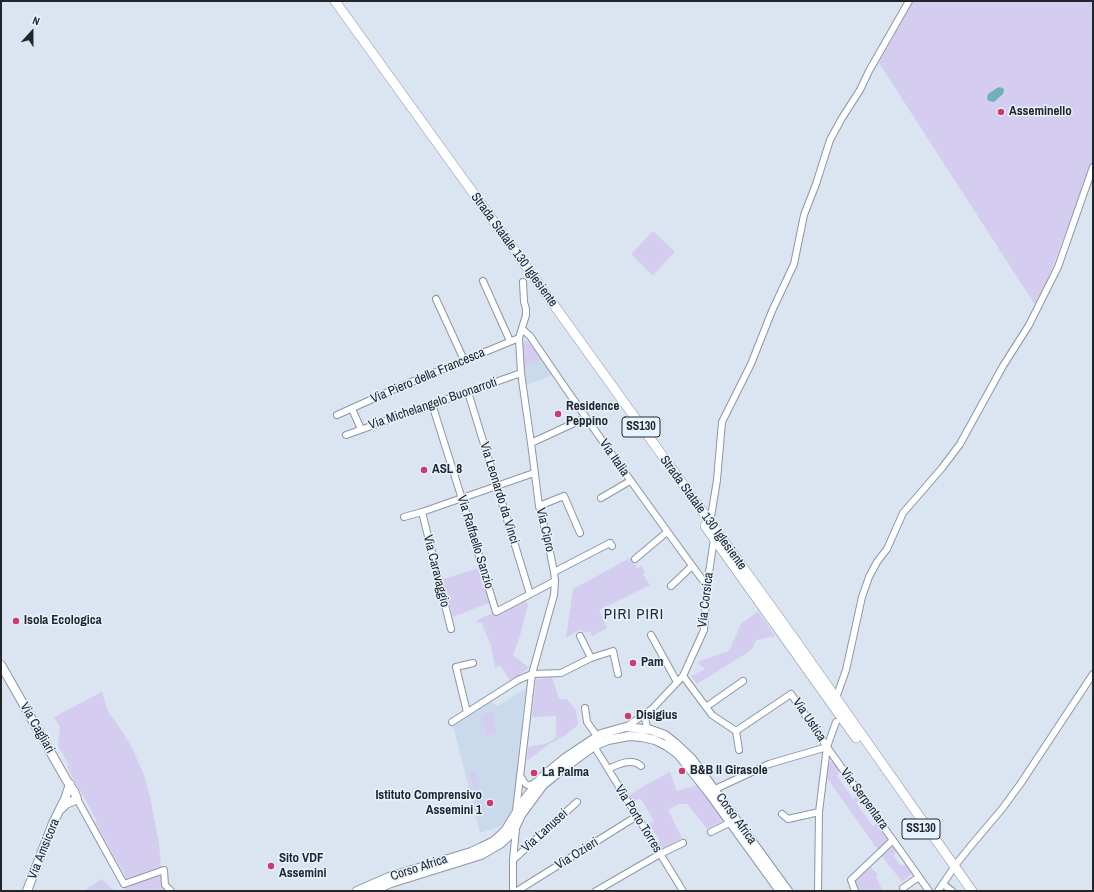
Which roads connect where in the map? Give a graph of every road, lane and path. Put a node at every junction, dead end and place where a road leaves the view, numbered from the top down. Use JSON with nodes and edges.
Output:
{"nodes":[{"id":1,"x":329,"y":1,"type":"edge"},
{"id":2,"x":335,"y":1,"type":"edge"},
{"id":3,"x":910,"y":1,"type":"edge"},
{"id":4,"x":1093,"y":167,"type":"edge"},
{"id":5,"x":483,"y":281,"type":"dead end"},
{"id":6,"x":523,"y":282,"type":"dead end"},
{"id":7,"x":436,"y":299,"type":"dead end"},
{"id":8,"x":522,"y":329,"type":"junction"},
{"id":9,"x":519,"y":338,"type":"junction"},
{"id":10,"x":510,"y":341,"type":"junction"},
{"id":11,"x":464,"y":360,"type":"junction"},
{"id":12,"x":521,"y":373,"type":"junction"},
{"id":13,"x":468,"y":392,"type":"junction"},
{"id":14,"x":432,"y":404,"type":"junction"},
{"id":15,"x":352,"y":409,"type":"junction"},
{"id":16,"x":337,"y":415,"type":"dead end"},
{"id":17,"x":586,"y":418,"type":"junction"},
{"id":18,"x":361,"y":429,"type":"junction"},
{"id":19,"x":346,"y":435,"type":"dead end"},
{"id":20,"x":532,"y":443,"type":"junction"},
{"id":21,"x":534,"y":474,"type":"junction"},
{"id":22,"x":630,"y":481,"type":"junction"},
{"id":23,"x":497,"y":487,"type":"junction"},
{"id":24,"x":601,"y":498,"type":"dead end"},
{"id":25,"x":462,"y":499,"type":"junction"},
{"id":26,"x":539,"y":506,"type":"junction"},
{"id":27,"x":422,"y":512,"type":"junction"},
{"id":28,"x":404,"y":517,"type":"dead end"},
{"id":29,"x":710,"y":523,"type":"junction"},
{"id":30,"x":667,"y":532,"type":"junction"},
{"id":31,"x":580,"y":533,"type":"dead end"},
{"id":32,"x":714,"y":539,"type":"junction"},
{"id":33,"x":612,"y":546,"type":"dead end"},
{"id":34,"x":635,"y":559,"type":"dead end"},
{"id":35,"x":692,"y":566,"type":"junction"},
{"id":36,"x":554,"y":572,"type":"junction"},
{"id":37,"x":555,"y":581,"type":"junction"},
{"id":38,"x":671,"y":586,"type":"dead end"},
{"id":39,"x":707,"y":586,"type":"junction"},
{"id":40,"x":530,"y":594,"type":"junction"},
{"id":41,"x":451,"y":629,"type":"dead end"},
{"id":42,"x":651,"y":635,"type":"dead end"},
{"id":43,"x":580,"y":636,"type":"dead end"},
{"id":44,"x":591,"y":658,"type":"junction"},
{"id":45,"x":473,"y":663,"type":"dead end"},
{"id":46,"x":1,"y":665,"type":"edge"},
{"id":47,"x":532,"y":674,"type":"junction"},
{"id":48,"x":618,"y":674,"type":"dead end"},
{"id":49,"x":1093,"y":674,"type":"edge"},
{"id":50,"x":683,"y":676,"type":"junction"},
{"id":51,"x":743,"y":681,"type":"dead end"},
{"id":52,"x":677,"y":682,"type":"junction"},
{"id":53,"x":836,"y":698,"type":"junction"},
{"id":54,"x":585,"y":708,"type":"dead end"},
{"id":55,"x":652,"y":708,"type":"junction"},
{"id":56,"x":706,"y":708,"type":"junction"},
{"id":57,"x":467,"y":712,"type":"junction"},
{"id":58,"x":645,"y":719,"type":"junction"},
{"id":59,"x":452,"y":722,"type":"dead end"},
{"id":60,"x":836,"y":722,"type":"dead end"},
{"id":61,"x":626,"y":727,"type":"junction"},
{"id":62,"x":639,"y":728,"type":"junction"},
{"id":63,"x":651,"y":730,"type":"junction"},
{"id":64,"x":736,"y":731,"type":"junction"},
{"id":65,"x":597,"y":736,"type":"junction"},
{"id":66,"x":631,"y":736,"type":"junction"},
{"id":67,"x":594,"y":746,"type":"junction"},
{"id":68,"x":827,"y":747,"type":"junction"},
{"id":69,"x":739,"y":750,"type":"dead end"},
{"id":70,"x":641,"y":766,"type":"dead end"},
{"id":71,"x":608,"y":769,"type":"junction"},
{"id":72,"x":543,"y":776,"type":"junction"},
{"id":73,"x":520,"y":777,"type":"junction"},
{"id":74,"x":72,"y":787,"type":"junction"},
{"id":75,"x":712,"y":791,"type":"junction"},
{"id":76,"x":77,"y":799,"type":"junction"},
{"id":77,"x":524,"y":800,"type":"junction"},
{"id":78,"x":577,"y":802,"type":"dead end"},
{"id":79,"x":61,"y":808,"type":"junction"},
{"id":80,"x":819,"y":812,"type":"junction"},
{"id":81,"x":782,"y":814,"type":"dead end"},
{"id":82,"x":517,"y":815,"type":"junction"},
{"id":83,"x":637,"y":816,"type":"junction"},
{"id":84,"x":733,"y":821,"type":"junction"},
{"id":85,"x":510,"y":832,"type":"junction"},
{"id":86,"x":711,"y":832,"type":"dead end"},
{"id":87,"x":894,"y":840,"type":"junction"},
{"id":88,"x":682,"y":843,"type":"dead end"},
{"id":89,"x":500,"y":844,"type":"junction"},
{"id":90,"x":512,"y":851,"type":"junction"},
{"id":91,"x":660,"y":854,"type":"junction"},
{"id":92,"x":513,"y":860,"type":"junction"},
{"id":93,"x":953,"y":869,"type":"junction"},
{"id":94,"x":919,"y":876,"type":"junction"},
{"id":95,"x":903,"y":888,"type":"dead end"},
{"id":96,"x":947,"y":888,"type":"edge"},
{"id":97,"x":27,"y":891,"type":"edge"},
{"id":98,"x":171,"y":891,"type":"edge"},
{"id":99,"x":357,"y":891,"type":"edge"},
{"id":100,"x":372,"y":891,"type":"edge"},
{"id":101,"x":513,"y":891,"type":"edge"},
{"id":102,"x":517,"y":891,"type":"edge"},
{"id":103,"x":596,"y":891,"type":"edge"},
{"id":104,"x":683,"y":891,"type":"edge"},
{"id":105,"x":780,"y":891,"type":"edge"},
{"id":106,"x":788,"y":891,"type":"edge"},
{"id":107,"x":818,"y":891,"type":"edge"},
{"id":108,"x":855,"y":891,"type":"edge"},
{"id":109,"x":929,"y":891,"type":"edge"},
{"id":110,"x":938,"y":891,"type":"edge"},
{"id":111,"x":965,"y":891,"type":"edge"},
{"id":112,"x":972,"y":891,"type":"edge"}],
"edges":[{"from":1,"to":32,"type":"main road","name":"Strada Statale 130 Iglesiente","number":"SS130"},
{"from":2,"to":29,"type":"main road","name":"Strada Statale 130 Iglesiente","number":"SS130"},
{"from":3,"to":29,"type":"street"},
{"from":4,"to":53,"type":"street"},
{"from":5,"to":10,"type":"street"},
{"from":6,"to":8,"type":"street","name":"Via Cipro"},
{"from":7,"to":11,"type":"street"},
{"from":8,"to":9,"type":"street","name":"Via Cipro"},
{"from":8,"to":17,"type":"street","name":"Via Italia"},
{"from":9,"to":10,"type":"street","name":"Via Piero della Francesca"},
{"from":9,"to":12,"type":"street","name":"Via Cipro"},
{"from":10,"to":11,"type":"street","name":"Via Piero della Francesca"},
{"from":11,"to":15,"type":"street","name":"Via Piero della Francesca"},
{"from":12,"to":13,"type":"street","name":"Via Michelangelo Buonarroti"},
{"from":12,"to":20,"type":"street","name":"Via Cipro"},
{"from":13,"to":14,"type":"street","name":"Via Michelangelo Buonarroti"},
{"from":13,"to":23,"type":"street","name":"Via Leonardo da Vinci"},
{"from":14,"to":18,"type":"street","name":"Via Michelangelo Buonarroti"},
{"from":14,"to":25,"type":"street","name":"Via Raffaello Sanzio"},
{"from":15,"to":16,"type":"street","name":"Via Piero della Francesca"},
{"from":15,"to":18,"type":"street"},
{"from":17,"to":20,"type":"street"},
{"from":17,"to":22,"type":"street","name":"Via Italia"},
{"from":18,"to":19,"type":"street","name":"Via Michelangelo Buonarroti"},
{"from":20,"to":21,"type":"street","name":"Via Cipro"},
{"from":21,"to":23,"type":"street"},
{"from":21,"to":26,"type":"street","name":"Via Cipro"},
{"from":22,"to":24,"type":"street"},
{"from":22,"to":30,"type":"street","name":"Via Italia"},
{"from":23,"to":25,"type":"street"},
{"from":23,"to":40,"type":"street","name":"Via Leonardo da Vinci"},
{"from":25,"to":27,"type":"street"},
{"from":25,"to":40,"type":"street","name":"Via Raffaello Sanzio"},
{"from":26,"to":31,"type":"street"},
{"from":26,"to":36,"type":"street","name":"Via Cipro"},
{"from":27,"to":28,"type":"street"},
{"from":27,"to":41,"type":"street","name":"Via Caravaggio"},
{"from":29,"to":53,"type":"main road","name":"Strada Statale 130 Iglesiente","number":"SS130"},
{"from":30,"to":34,"type":"street"},
{"from":30,"to":35,"type":"street","name":"Via Italia"},
{"from":32,"to":39,"type":"street","name":"Via Corsica"},
{"from":32,"to":93,"type":"main road","name":"Strada Statale 130 Iglesiente","number":"SS130"},
{"from":33,"to":36,"type":"street"},
{"from":35,"to":38,"type":"street"},
{"from":35,"to":39,"type":"street","name":"Via Italia"},
{"from":36,"to":37,"type":"street","name":"Via Cipro"},
{"from":37,"to":40,"type":"street"},
{"from":37,"to":47,"type":"street","name":"Via Cipro"},
{"from":39,"to":50,"type":"street","name":"Via Corsica"},
{"from":42,"to":52,"type":"street"},
{"from":43,"to":44,"type":"street"},
{"from":44,"to":47,"type":"street"},
{"from":44,"to":48,"type":"street"},
{"from":45,"to":57,"type":"street"},
{"from":46,"to":74,"type":"street","name":"Via Cagliari"},
{"from":47,"to":57,"type":"street"},
{"from":47,"to":73,"type":"street","name":"Via Cipro"},
{"from":49,"to":93,"type":"street"},
{"from":50,"to":52,"type":"street","name":"Via Corsica"},
{"from":50,"to":56,"type":"street"},
{"from":51,"to":56,"type":"street"},
{"from":52,"to":55,"type":"street","name":"Via Corsica"},
{"from":53,"to":93,"type":"main road","name":"Strada Statale 130 Iglesiente","number":"SS130"},
{"from":54,"to":65,"type":"street"},
{"from":55,"to":58,"type":"street"},
{"from":55,"to":61,"type":"street","name":"Via Corsica"},
{"from":56,"to":64,"type":"street"},
{"from":57,"to":59,"type":"street"},
{"from":58,"to":62,"type":"street"},
{"from":58,"to":63,"type":"street"},
{"from":60,"to":68,"type":"street"},
{"from":61,"to":62,"type":"street","name":"Corso Africa"},
{"from":61,"to":65,"type":"street","name":"Corso Africa"},
{"from":62,"to":63,"type":"street","name":"Corso Africa"},
{"from":62,"to":66,"type":"street"},
{"from":63,"to":75,"type":"street","name":"Corso Africa"},
{"from":64,"to":68,"type":"street","name":"Via Ustica"},
{"from":64,"to":69,"type":"street"},
{"from":65,"to":72,"type":"street","name":"Corso Africa"},
{"from":66,"to":67,"type":"street","name":"Corso Africa"},
{"from":66,"to":75,"type":"street","name":"Corso Africa"},
{"from":67,"to":71,"type":"street","name":"Via Porto Torres"},
{"from":67,"to":82,"type":"street","name":"Corso Africa"},
{"from":68,"to":75,"type":"street"},
{"from":68,"to":80,"type":"street"},
{"from":68,"to":87,"type":"street","name":"Via Serpentara"},
{"from":70,"to":71,"type":"street"},
{"from":71,"to":83,"type":"street","name":"Via Porto Torres"},
{"from":72,"to":73,"type":"street"},
{"from":72,"to":77,"type":"street","name":"Corso Africa"},
{"from":73,"to":77,"type":"street","name":"Via Cipro"},
{"from":73,"to":82,"type":"street","name":"Via Cipro"},
{"from":74,"to":76,"type":"street"},
{"from":74,"to":79,"type":"street","name":"Via Amsicora"},
{"from":75,"to":84,"type":"street","name":"Corso Africa"},
{"from":76,"to":79,"type":"street","name":"Via Amsicora"},
{"from":76,"to":98,"type":"street"},
{"from":77,"to":82,"type":"street","name":"Corso Africa"},
{"from":78,"to":92,"type":"street","name":"Via Lanusei"},
{"from":79,"to":97,"type":"street","name":"Via Amsicora"},
{"from":80,"to":81,"type":"street"},
{"from":80,"to":107,"type":"street"},
{"from":82,"to":85,"type":"street","name":"Corso Africa"},
{"from":82,"to":85,"type":"street","name":"Corso Africa"},
{"from":83,"to":91,"type":"street","name":"Via Porto Torres"},
{"from":83,"to":102,"type":"street","name":"Via Ozieri"},
{"from":84,"to":86,"type":"street"},
{"from":84,"to":105,"type":"street","name":"Corso Africa"},
{"from":84,"to":106,"type":"street","name":"Corso Africa"},
{"from":85,"to":89,"type":"street","name":"Corso Africa"},
{"from":85,"to":90,"type":"street"},
{"from":85,"to":92,"type":"street"},
{"from":85,"to":99,"type":"street","name":"Corso Africa"},
{"from":87,"to":94,"type":"street","name":"Via Serpentara"},
{"from":87,"to":108,"type":"street"},
{"from":88,"to":91,"type":"street"},
{"from":89,"to":90,"type":"street"},
{"from":89,"to":100,"type":"street","name":"Corso Africa"},
{"from":90,"to":92,"type":"street"},
{"from":91,"to":103,"type":"street"},
{"from":91,"to":104,"type":"street","name":"Via Porto Torres"},
{"from":92,"to":101,"type":"street"},
{"from":93,"to":96,"type":"street"},
{"from":93,"to":111,"type":"main road","name":"Strada Statale 130 Iglesiente","number":"SS130"},
{"from":93,"to":112,"type":"main road","name":"Strada Statale 130 Iglesiente","number":"SS130"},
{"from":94,"to":95,"type":"street"},
{"from":94,"to":109,"type":"street","name":"Via Serpentara"},
{"from":96,"to":110,"type":"street"}]}
